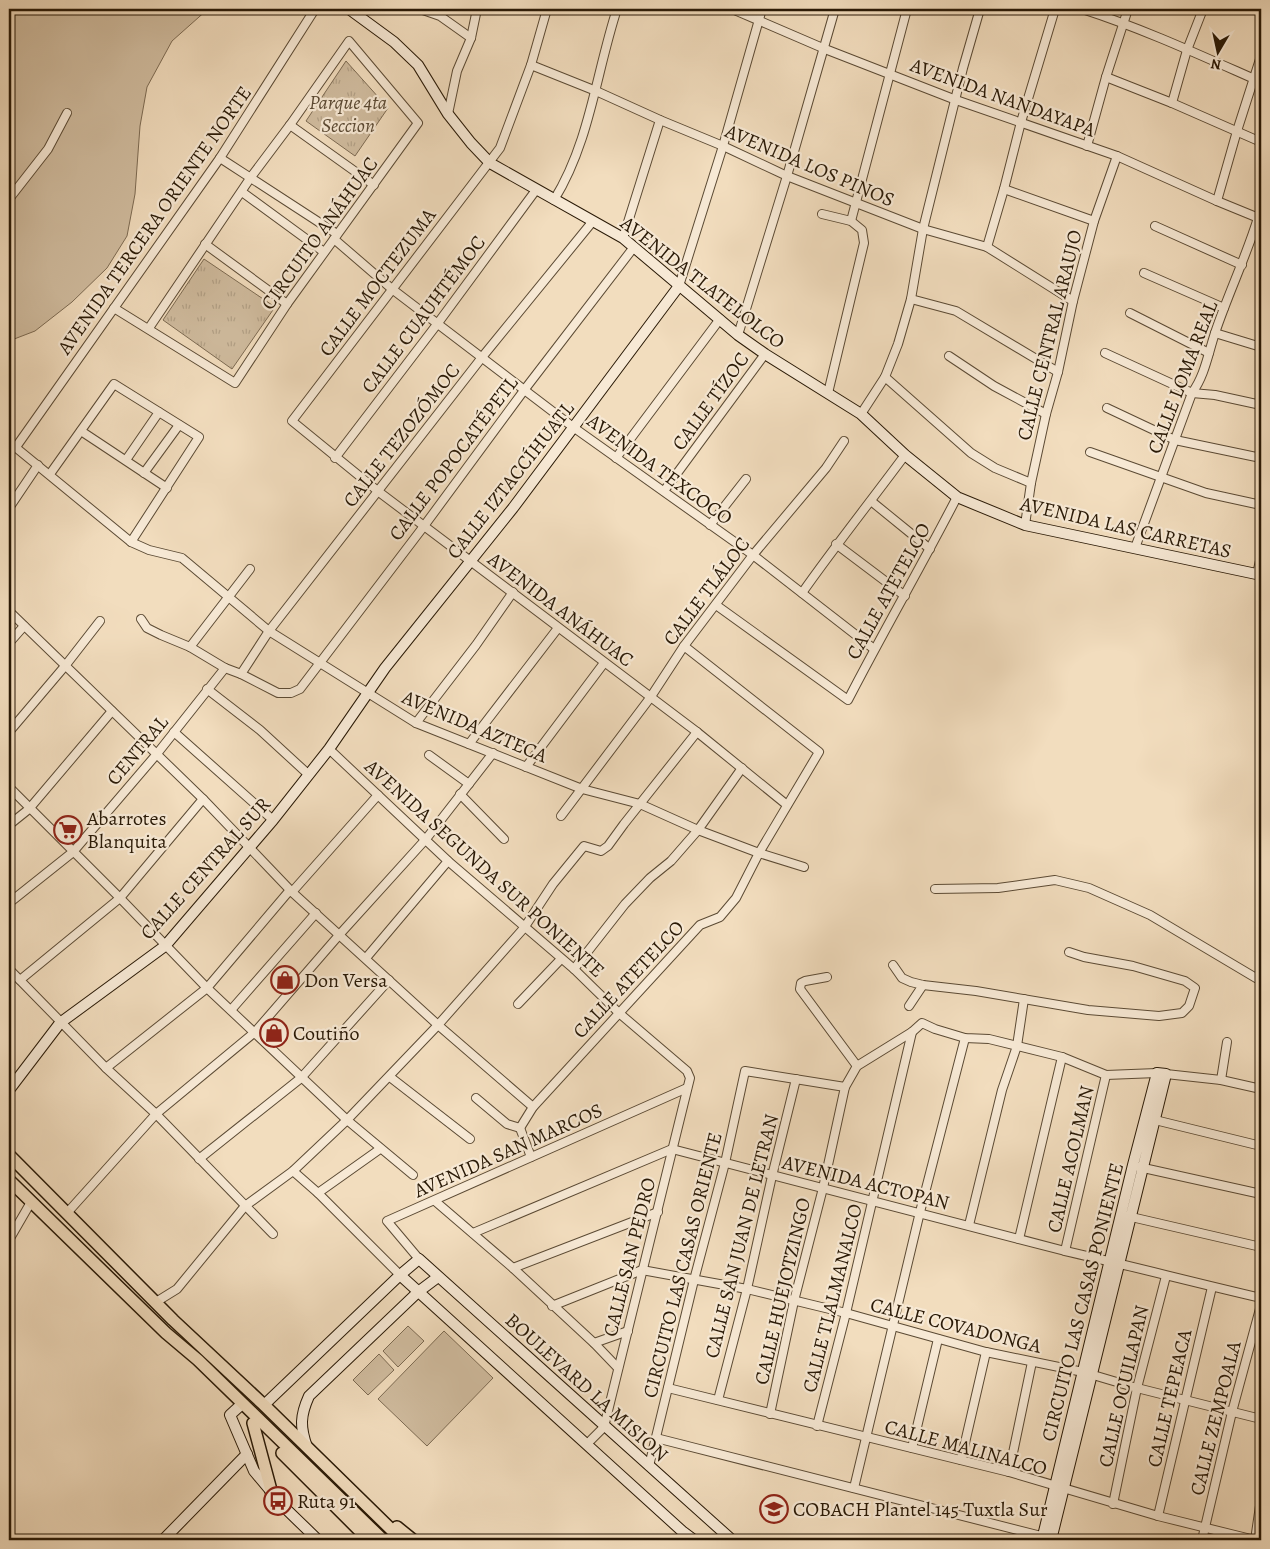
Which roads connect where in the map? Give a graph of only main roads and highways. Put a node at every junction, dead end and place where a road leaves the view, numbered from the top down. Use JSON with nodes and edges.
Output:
{"nodes":[{"id":1,"x":9,"y":1155,"type":"edge"},
{"id":2,"x":9,"y":1180,"type":"edge"},
{"id":3,"x":252,"y":1418,"type":"junction"},
{"id":4,"x":349,"y":1488,"type":"junction"},
{"id":5,"x":272,"y":1494,"type":"road end"},
{"id":6,"x":369,"y":1540,"type":"edge"},
{"id":7,"x":382,"y":1540,"type":"edge"},
{"id":8,"x":402,"y":1540,"type":"edge"},
{"id":9,"x":414,"y":1540,"type":"edge"}],
"edges":[{"from":1,"to":4,"type":"main road"},
{"from":2,"to":3,"type":"main road"},
{"from":3,"to":5,"type":"main road"},
{"from":3,"to":6,"type":"main road"},
{"from":3,"to":7,"type":"main road"},
{"from":4,"to":8,"type":"main road"},
{"from":4,"to":9,"type":"main road"}]}
